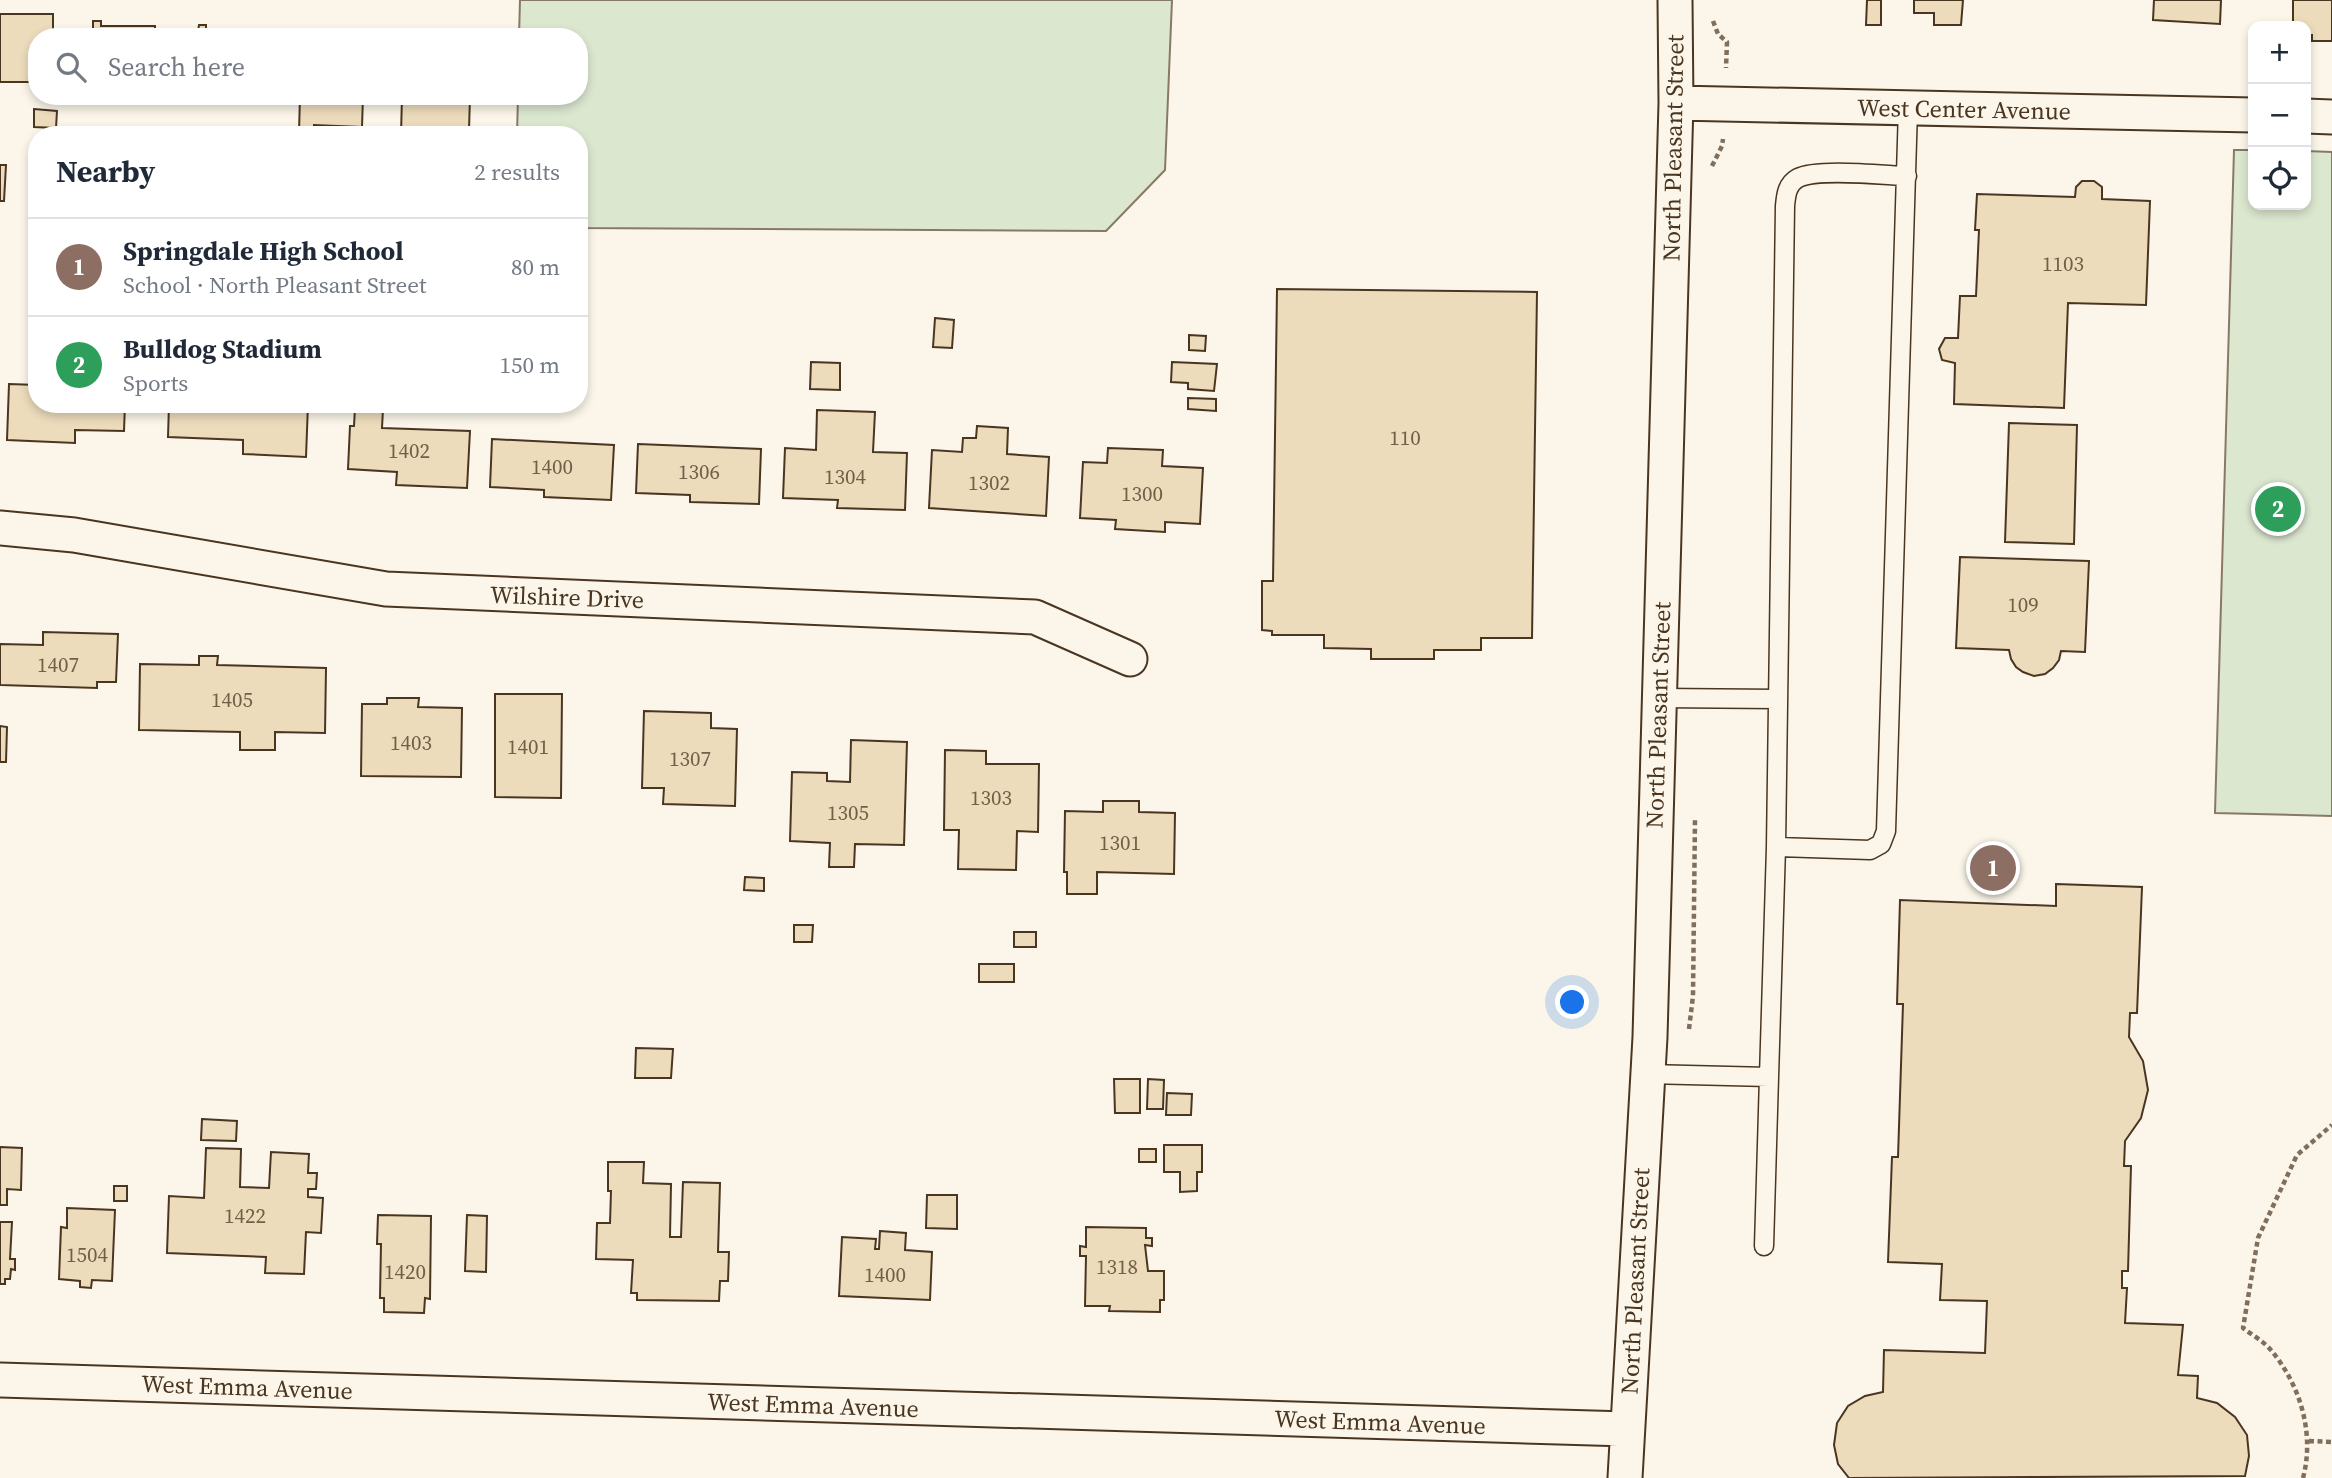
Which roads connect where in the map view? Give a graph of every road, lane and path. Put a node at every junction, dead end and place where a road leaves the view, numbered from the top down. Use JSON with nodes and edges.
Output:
{"nodes":[{"id":1,"x":1675,"y":0,"type":"edge"},
{"id":2,"x":1675,"y":103,"type":"junction"},
{"id":3,"x":1908,"y":108,"type":"junction"},
{"id":4,"x":2248,"y":115,"type":"edge"},
{"id":5,"x":2311,"y":116,"type":"edge"},
{"id":6,"x":2332,"y":117,"type":"edge"},
{"id":7,"x":1906,"y":176,"type":"junction"},
{"id":8,"x":0,"y":528,"type":"edge"},
{"id":9,"x":1130,"y":659,"type":"dead end"},
{"id":10,"x":1659,"y":698,"type":"junction"},
{"id":11,"x":1778,"y":699,"type":"junction"},
{"id":12,"x":1776,"y":847,"type":"junction"},
{"id":13,"x":1647,"y":1074,"type":"junction"},
{"id":14,"x":1769,"y":1077,"type":"junction"},
{"id":15,"x":2332,"y":1125,"type":"edge"},
{"id":16,"x":1764,"y":1246,"type":"dead end"},
{"id":17,"x":0,"y":1380,"type":"edge"},
{"id":18,"x":1627,"y":1429,"type":"junction"},
{"id":19,"x":2309,"y":1441,"type":"junction"},
{"id":20,"x":2332,"y":1442,"type":"edge"},
{"id":21,"x":1625,"y":1478,"type":"edge"},
{"id":22,"x":2303,"y":1478,"type":"edge"}],
"edges":[{"from":1,"to":2,"type":"street","name":"North Pleasant Street"},
{"from":2,"to":3,"type":"street","name":"West Center Avenue"},
{"from":2,"to":10,"type":"street","name":"North Pleasant Street"},
{"from":3,"to":4,"type":"street","name":"West Center Avenue"},
{"from":3,"to":7,"type":"lane"},
{"from":5,"to":6,"type":"street"},
{"from":7,"to":11,"type":"lane"},
{"from":7,"to":12,"type":"lane"},
{"from":8,"to":9,"type":"street","name":"Wilshire Drive"},
{"from":10,"to":11,"type":"lane"},
{"from":10,"to":13,"type":"street","name":"North Pleasant Street"},
{"from":11,"to":12,"type":"lane"},
{"from":12,"to":14,"type":"lane"},
{"from":13,"to":14,"type":"lane"},
{"from":13,"to":18,"type":"street","name":"North Pleasant Street"},
{"from":14,"to":16,"type":"lane"},
{"from":15,"to":19,"type":"path"},
{"from":17,"to":18,"type":"street","name":"West Emma Avenue"},
{"from":18,"to":21,"type":"street","name":"North Pleasant Street"},
{"from":19,"to":20,"type":"path"},
{"from":19,"to":22,"type":"path"}]}
